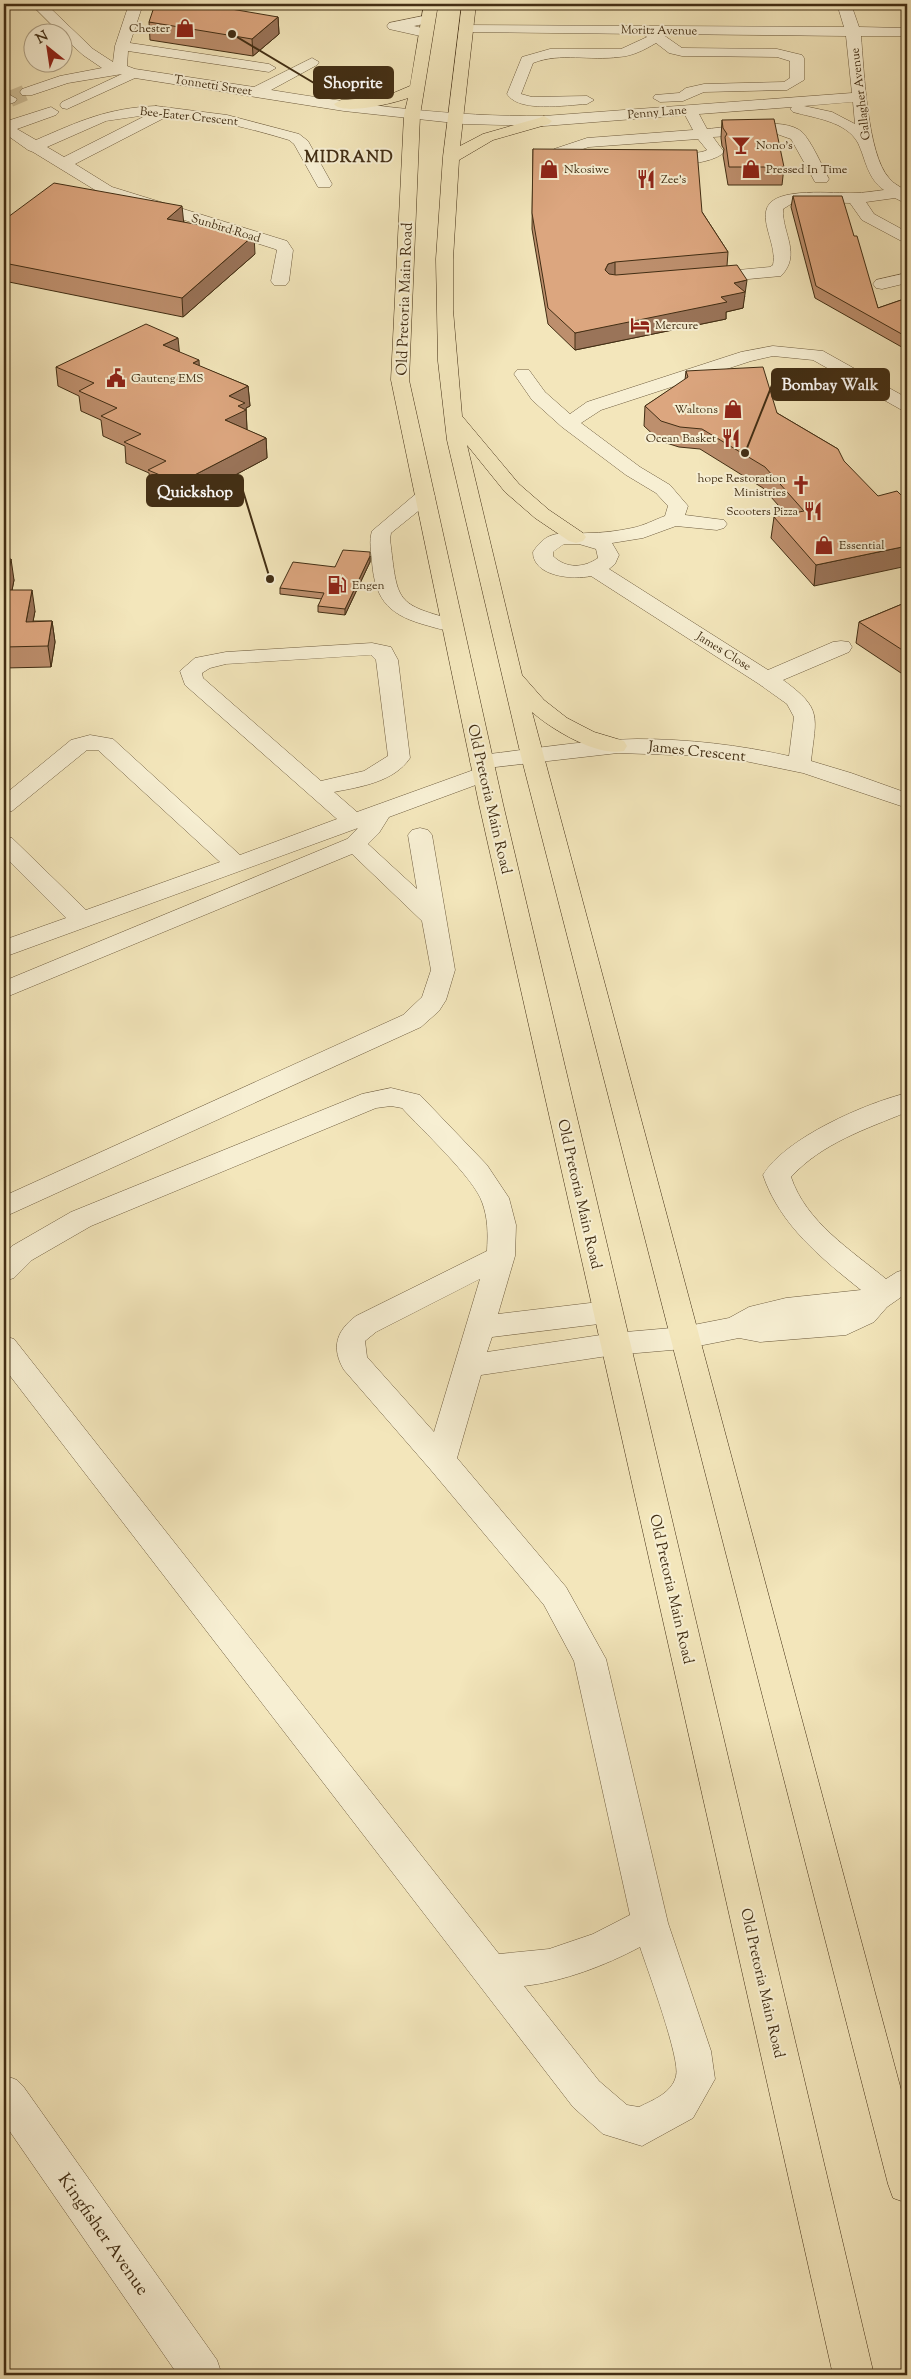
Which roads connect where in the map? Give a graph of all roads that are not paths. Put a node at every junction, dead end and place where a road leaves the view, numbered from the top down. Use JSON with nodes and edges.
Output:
{"nodes":[{"id":1,"x":38,"y":4,"type":"edge"},
{"id":2,"x":136,"y":4,"type":"edge"},
{"id":3,"x":431,"y":4,"type":"edge"},
{"id":4,"x":469,"y":4,"type":"edge"},
{"id":5,"x":844,"y":4,"type":"edge"},
{"id":6,"x":466,"y":28,"type":"junction"},
{"id":7,"x":853,"y":32,"type":"junction"},
{"id":8,"x":907,"y":32,"type":"edge"},
{"id":9,"x":652,"y":34,"type":"junction"},
{"id":10,"x":122,"y":46,"type":"junction"},
{"id":11,"x":312,"y":62,"type":"dead end"},
{"id":12,"x":119,"y":69,"type":"junction"},
{"id":13,"x":138,"y":72,"type":"junction"},
{"id":14,"x":114,"y":84,"type":"junction"},
{"id":15,"x":41,"y":86,"type":"junction"},
{"id":16,"x":260,"y":89,"type":"junction"},
{"id":17,"x":416,"y":89,"type":"junction"},
{"id":18,"x":26,"y":92,"type":"tunnel mouth"},
{"id":19,"x":860,"y":97,"type":"junction"},
{"id":20,"x":646,"y":99,"type":"dead end"},
{"id":21,"x":598,"y":100,"type":"dead end"},
{"id":22,"x":342,"y":104,"type":"junction"},
{"id":23,"x":746,"y":105,"type":"junction"},
{"id":24,"x":360,"y":107,"type":"junction"},
{"id":25,"x":689,"y":109,"type":"junction"},
{"id":26,"x":166,"y":111,"type":"junction"},
{"id":27,"x":51,"y":112,"type":"dead end"},
{"id":28,"x":412,"y":115,"type":"junction"},
{"id":29,"x":454,"y":120,"type":"junction"},
{"id":30,"x":544,"y":121,"type":"junction"},
{"id":31,"x":4,"y":128,"type":"edge"},
{"id":32,"x":702,"y":133,"type":"junction"},
{"id":33,"x":866,"y":142,"type":"junction"},
{"id":34,"x":33,"y":147,"type":"junction"},
{"id":35,"x":452,"y":157,"type":"junction"},
{"id":36,"x":602,"y":159,"type":"edge"},
{"id":37,"x":642,"y":159,"type":"edge"},
{"id":38,"x":65,"y":163,"type":"junction"},
{"id":39,"x":821,"y":180,"type":"dead end"},
{"id":40,"x":324,"y":184,"type":"dead end"},
{"id":41,"x":902,"y":196,"type":"edge"},
{"id":42,"x":855,"y":198,"type":"junction"},
{"id":43,"x":907,"y":238,"type":"edge"},
{"id":44,"x":907,"y":278,"type":"edge"},
{"id":45,"x":691,"y":279,"type":"edge"},
{"id":46,"x":280,"y":281,"type":"dead end"},
{"id":47,"x":882,"y":284,"type":"dead end"},
{"id":48,"x":522,"y":374,"type":"dead end"},
{"id":49,"x":907,"y":406,"type":"edge"},
{"id":50,"x":452,"y":414,"type":"junction"},
{"id":51,"x":569,"y":423,"type":"junction"},
{"id":52,"x":425,"y":496,"type":"junction"},
{"id":53,"x":674,"y":520,"type":"junction"},
{"id":54,"x":717,"y":524,"type":"dead end"},
{"id":55,"x":636,"y":534,"type":"junction"},
{"id":56,"x":583,"y":538,"type":"junction"},
{"id":57,"x":602,"y":562,"type":"junction"},
{"id":58,"x":452,"y":625,"type":"junction"},
{"id":59,"x":841,"y":647,"type":"dead end"},
{"id":60,"x":510,"y":671,"type":"junction"},
{"id":61,"x":767,"y":679,"type":"junction"},
{"id":62,"x":616,"y":746,"type":"junction"},
{"id":63,"x":532,"y":756,"type":"junction"},
{"id":64,"x":799,"y":764,"type":"junction"},
{"id":65,"x":483,"y":768,"type":"junction"},
{"id":66,"x":317,"y":790,"type":"junction"},
{"id":67,"x":907,"y":801,"type":"edge"},
{"id":68,"x":4,"y":806,"type":"edge"},
{"id":69,"x":354,"y":833,"type":"junction"},
{"id":70,"x":420,"y":836,"type":"dead end"},
{"id":71,"x":4,"y":843,"type":"edge"},
{"id":72,"x":236,"y":864,"type":"junction"},
{"id":73,"x":434,"y":918,"type":"junction"},
{"id":74,"x":82,"y":920,"type":"junction"},
{"id":75,"x":4,"y":949,"type":"edge"},
{"id":76,"x":4,"y":990,"type":"edge"},
{"id":77,"x":907,"y":1102,"type":"edge"},
{"id":78,"x":4,"y":1207,"type":"edge"},
{"id":79,"x":501,"y":1256,"type":"junction"},
{"id":80,"x":4,"y":1271,"type":"edge"},
{"id":81,"x":890,"y":1291,"type":"edge"},
{"id":82,"x":607,"y":1312,"type":"junction"},
{"id":83,"x":481,"y":1327,"type":"junction"},
{"id":84,"x":683,"y":1338,"type":"junction"},
{"id":85,"x":614,"y":1344,"type":"junction"},
{"id":86,"x":4,"y":1347,"type":"edge"},
{"id":87,"x":468,"y":1366,"type":"junction"},
{"id":88,"x":441,"y":1460,"type":"junction"},
{"id":89,"x":650,"y":1923,"type":"junction"},
{"id":90,"x":491,"y":1972,"type":"junction"},
{"id":91,"x":4,"y":2093,"type":"edge"},
{"id":92,"x":907,"y":2184,"type":"edge"},
{"id":93,"x":202,"y":2375,"type":"edge"},
{"id":94,"x":854,"y":2375,"type":"edge"}],
"edges":[{"from":1,"to":12,"type":"street","name":"Tonnetti Street"},
{"from":2,"to":10,"type":"street"},
{"from":3,"to":17,"type":"main road","name":"Old Pretoria Main Road"},
{"from":4,"to":6,"type":"main road"},
{"from":5,"to":7,"type":"street","name":"Gallagher Avenue"},
{"from":6,"to":9,"type":"street","name":"Moritz Avenue"},
{"from":6,"to":29,"type":"main road"},
{"from":7,"to":8,"type":"street","name":"Moritz Avenue"},
{"from":7,"to":9,"type":"street","name":"Moritz Avenue"},
{"from":7,"to":19,"type":"street","name":"Gallagher Avenue"},
{"from":9,"to":20,"type":"street"},
{"from":9,"to":21,"type":"street"},
{"from":10,"to":12,"type":"street"},
{"from":10,"to":16,"type":"street"},
{"from":11,"to":16,"type":"street"},
{"from":12,"to":13,"type":"street","name":"Tonnetti Street"},
{"from":12,"to":15,"type":"street"},
{"from":13,"to":14,"type":"street"},
{"from":13,"to":16,"type":"street","name":"Tonnetti Street"},
{"from":14,"to":15,"type":"street"},
{"from":14,"to":24,"type":"street"},
{"from":15,"to":18,"type":"street"},
{"from":16,"to":22,"type":"street","name":"Tonnetti Street"},
{"from":17,"to":22,"type":"main road"},
{"from":17,"to":28,"type":"main road","name":"Old Pretoria Main Road"},
{"from":19,"to":23,"type":"street","name":"Penny Lane"},
{"from":19,"to":33,"type":"street","name":"Gallagher Avenue"},
{"from":22,"to":24,"type":"street","name":"Tonnetti Street"},
{"from":23,"to":25,"type":"street","name":"Penny Lane"},
{"from":23,"to":33,"type":"street"},
{"from":24,"to":28,"type":"street","name":"Tonnetti Street"},
{"from":25,"to":30,"type":"street","name":"Penny Lane"},
{"from":25,"to":32,"type":"street"},
{"from":26,"to":34,"type":"street","name":"Bee-Eater Crescent"},
{"from":26,"to":38,"type":"street"},
{"from":26,"to":40,"type":"street","name":"Bee-Eater Crescent"},
{"from":27,"to":31,"type":"street"},
{"from":28,"to":29,"type":"street","name":"Tonnetti Street"},
{"from":28,"to":52,"type":"main road","name":"Old Pretoria Main Road"},
{"from":29,"to":30,"type":"street","name":"Penny Lane"},
{"from":29,"to":35,"type":"main road"},
{"from":30,"to":35,"type":"main road"},
{"from":31,"to":34,"type":"street","name":"Sunbird Road"},
{"from":32,"to":36,"type":"street"},
{"from":32,"to":37,"type":"street"},
{"from":32,"to":39,"type":"street"},
{"from":33,"to":41,"type":"street","name":"Gallagher Avenue"},
{"from":34,"to":38,"type":"street","name":"Sunbird Road"},
{"from":35,"to":50,"type":"main road"},
{"from":38,"to":46,"type":"street","name":"Sunbird Road"},
{"from":41,"to":42,"type":"street"},
{"from":42,"to":43,"type":"street"},
{"from":42,"to":45,"type":"street"},
{"from":44,"to":47,"type":"street"},
{"from":48,"to":51,"type":"street"},
{"from":49,"to":51,"type":"street"},
{"from":50,"to":56,"type":"main road"},
{"from":50,"to":60,"type":"main road"},
{"from":51,"to":53,"type":"street"},
{"from":52,"to":58,"type":"main road","name":"Old Pretoria Main Road"},
{"from":52,"to":58,"type":"street"},
{"from":53,"to":54,"type":"street"},
{"from":53,"to":55,"type":"street"},
{"from":55,"to":56,"type":"street"},
{"from":55,"to":57,"type":"street"},
{"from":56,"to":57,"type":"street","name":"James Close"},
{"from":56,"to":57,"type":"street"},
{"from":57,"to":61,"type":"street","name":"James Close"},
{"from":58,"to":65,"type":"main road","name":"Old Pretoria Main Road"},
{"from":59,"to":61,"type":"street"},
{"from":60,"to":62,"type":"main road"},
{"from":60,"to":63,"type":"main road"},
{"from":61,"to":64,"type":"street","name":"James Close"},
{"from":62,"to":63,"type":"street","name":"James Crescent"},
{"from":62,"to":64,"type":"street","name":"James Crescent"},
{"from":63,"to":65,"type":"street","name":"James Crescent"},
{"from":63,"to":84,"type":"main road"},
{"from":64,"to":67,"type":"street","name":"James Crescent"},
{"from":65,"to":69,"type":"street","name":"James Crescent"},
{"from":65,"to":82,"type":"main road","name":"Old Pretoria Main Road"},
{"from":66,"to":66,"type":"street"},
{"from":66,"to":69,"type":"street"},
{"from":68,"to":72,"type":"street"},
{"from":69,"to":72,"type":"street"},
{"from":69,"to":73,"type":"street"},
{"from":69,"to":76,"type":"street"},
{"from":70,"to":73,"type":"street"},
{"from":71,"to":74,"type":"street"},
{"from":72,"to":74,"type":"street"},
{"from":73,"to":78,"type":"street"},
{"from":74,"to":75,"type":"street"},
{"from":77,"to":81,"type":"street"},
{"from":79,"to":80,"type":"street"},
{"from":79,"to":83,"type":"street"},
{"from":79,"to":88,"type":"street"},
{"from":81,"to":84,"type":"street"},
{"from":82,"to":83,"type":"street"},
{"from":82,"to":85,"type":"main road","name":"Old Pretoria Main Road"},
{"from":83,"to":87,"type":"street"},
{"from":84,"to":85,"type":"street"},
{"from":84,"to":92,"type":"main road"},
{"from":85,"to":87,"type":"street"},
{"from":85,"to":94,"type":"main road","name":"Old Pretoria Main Road"},
{"from":86,"to":90,"type":"street"},
{"from":87,"to":88,"type":"street"},
{"from":88,"to":89,"type":"street"},
{"from":89,"to":90,"type":"street"},
{"from":89,"to":90,"type":"street"},
{"from":91,"to":93,"type":"street","name":"Kingfisher Avenue"}]}
